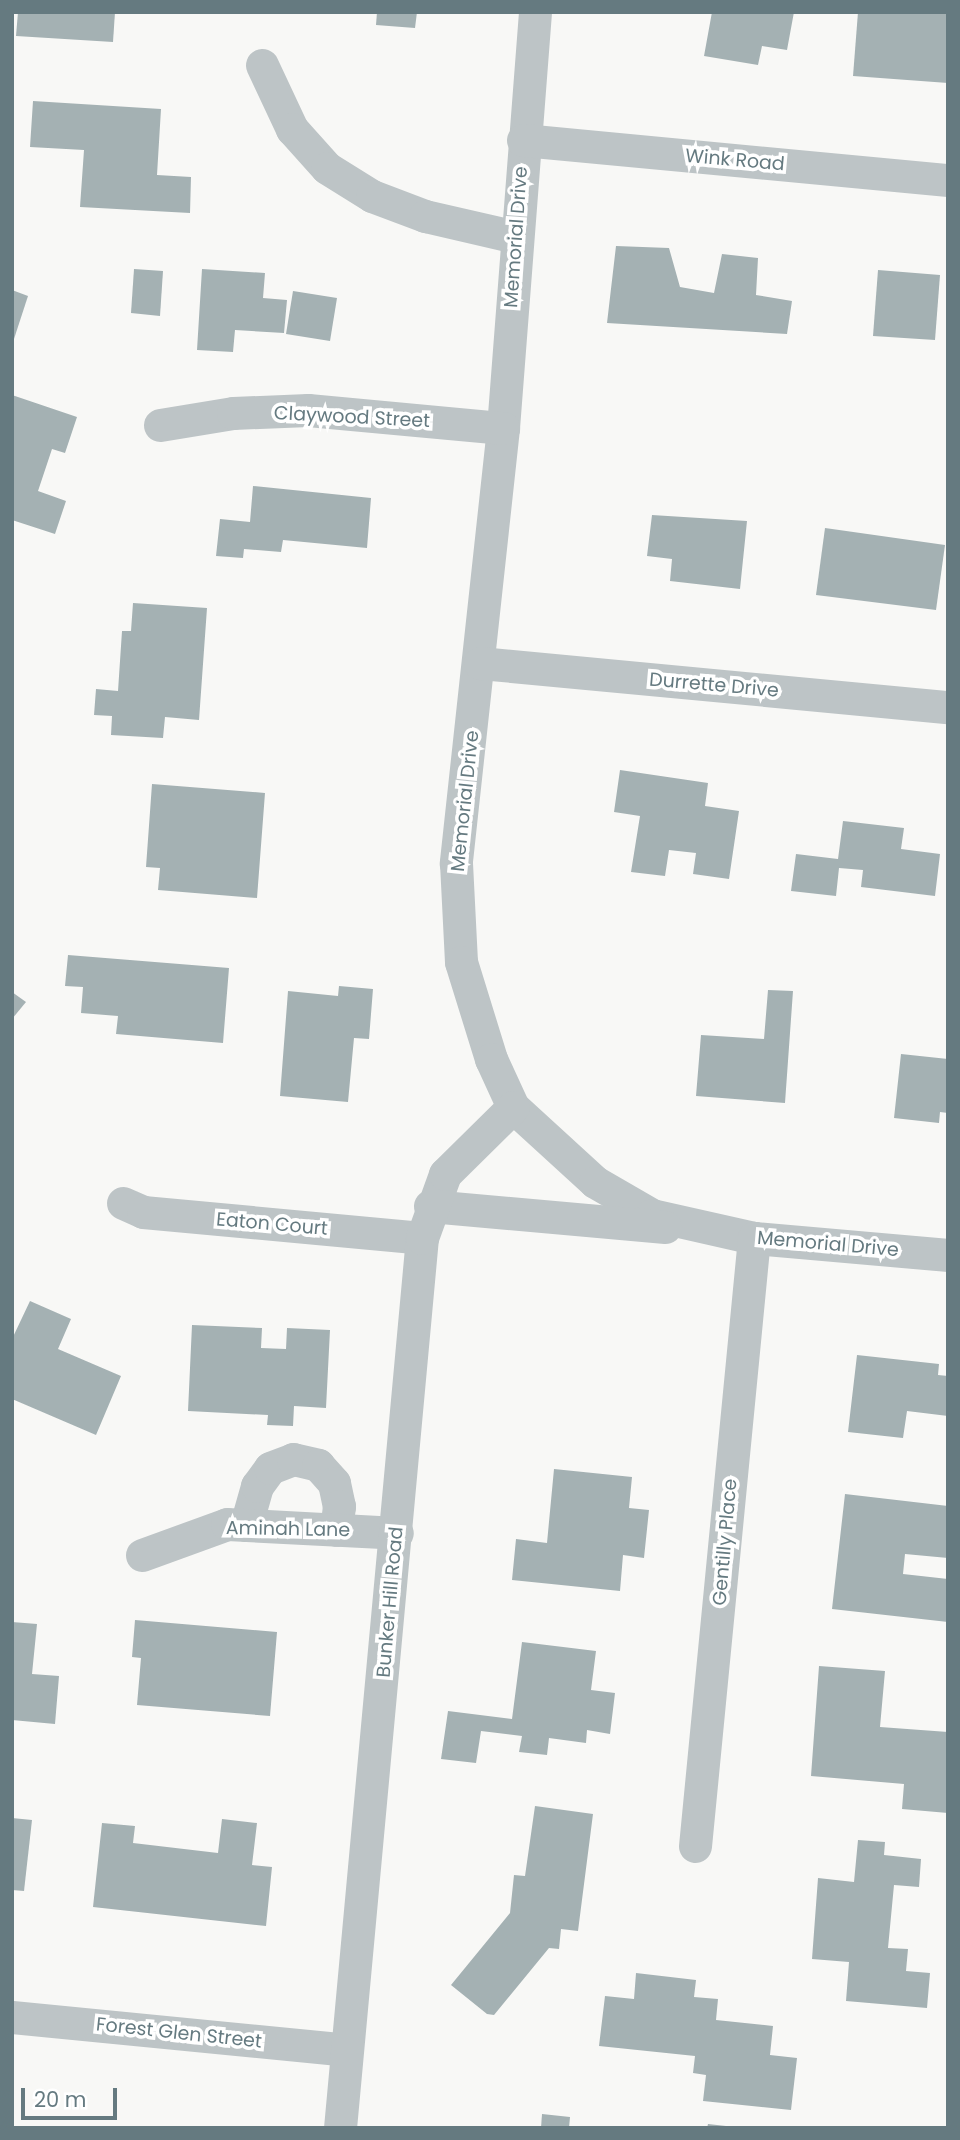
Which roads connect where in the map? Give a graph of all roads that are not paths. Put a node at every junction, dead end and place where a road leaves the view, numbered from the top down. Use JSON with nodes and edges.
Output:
{"nodes":[{"id":1,"x":535,"y":12,"type":"edge"},
{"id":2,"x":262,"y":65,"type":"dead end"},
{"id":3,"x":523,"y":140,"type":"junction"},
{"id":4,"x":948,"y":180,"type":"edge"},
{"id":5,"x":516,"y":237,"type":"junction"},
{"id":6,"x":160,"y":425,"type":"dead end"},
{"id":7,"x":503,"y":428,"type":"junction"},
{"id":8,"x":480,"y":663,"type":"junction"},
{"id":9,"x":948,"y":707,"type":"edge"},
{"id":10,"x":513,"y":1107,"type":"junction"},
{"id":11,"x":123,"y":1203,"type":"dead end"},
{"id":12,"x":430,"y":1206,"type":"junction"},
{"id":13,"x":705,"y":1231,"type":"junction"},
{"id":14,"x":422,"y":1238,"type":"junction"},
{"id":15,"x":754,"y":1238,"type":"junction"},
{"id":16,"x":948,"y":1255,"type":"edge"},
{"id":17,"x":246,"y":1525,"type":"junction"},
{"id":18,"x":335,"y":1531,"type":"junction"},
{"id":19,"x":397,"y":1533,"type":"junction"},
{"id":20,"x":142,"y":1555,"type":"dead end"},
{"id":21,"x":695,"y":1846,"type":"dead end"},
{"id":22,"x":12,"y":2017,"type":"edge"},
{"id":23,"x":346,"y":2050,"type":"junction"},
{"id":24,"x":340,"y":2128,"type":"edge"}],
"edges":[{"from":1,"to":3,"type":"street","name":"Memorial Drive"},
{"from":2,"to":5,"type":"street"},
{"from":3,"to":4,"type":"street","name":"Wink Road"},
{"from":3,"to":5,"type":"street","name":"Memorial Drive"},
{"from":5,"to":7,"type":"street","name":"Memorial Drive"},
{"from":6,"to":7,"type":"street","name":"Claywood Street"},
{"from":7,"to":8,"type":"street","name":"Memorial Drive"},
{"from":8,"to":9,"type":"street","name":"Durrette Drive"},
{"from":8,"to":10,"type":"street","name":"Memorial Drive"},
{"from":10,"to":12,"type":"street","name":"Bunker Hill Road"},
{"from":10,"to":13,"type":"street","name":"Memorial Drive"},
{"from":11,"to":14,"type":"street","name":"Eaton Court"},
{"from":12,"to":13,"type":"street"},
{"from":12,"to":14,"type":"street","name":"Bunker Hill Road"},
{"from":13,"to":15,"type":"street","name":"Memorial Drive"},
{"from":14,"to":19,"type":"street","name":"Bunker Hill Road"},
{"from":15,"to":16,"type":"street","name":"Memorial Drive"},
{"from":15,"to":21,"type":"street","name":"Gentilly Place"},
{"from":17,"to":18,"type":"street","name":"Aminah Lane"},
{"from":17,"to":18,"type":"street"},
{"from":17,"to":20,"type":"street","name":"Aminah Lane"},
{"from":18,"to":19,"type":"street","name":"Aminah Lane"},
{"from":19,"to":23,"type":"street","name":"Bunker Hill Road"},
{"from":22,"to":23,"type":"street","name":"Forest Glen Street"},
{"from":23,"to":24,"type":"street","name":"Bunker Hill Road"}]}
